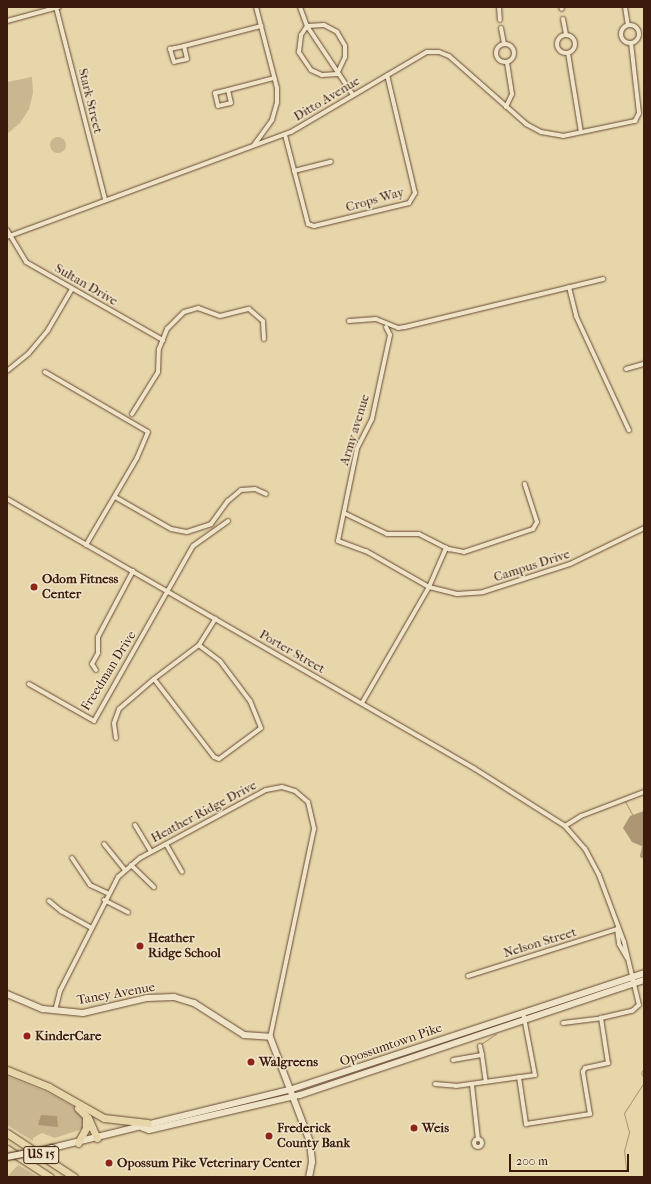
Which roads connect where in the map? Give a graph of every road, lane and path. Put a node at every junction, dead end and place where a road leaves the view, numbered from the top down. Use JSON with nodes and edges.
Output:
{"nodes":[{"id":1,"x":57,"y":7,"type":"edge"},
{"id":2,"x":256,"y":7,"type":"edge"},
{"id":3,"x":300,"y":7,"type":"edge"},
{"id":4,"x":499,"y":7,"type":"edge"},
{"id":5,"x":625,"y":7,"type":"edge"},
{"id":6,"x":563,"y":19,"type":"dead end"},
{"id":7,"x":500,"y":20,"type":"dead end"},
{"id":8,"x":7,"y":21,"type":"edge"},
{"id":9,"x":628,"y":25,"type":"junction"},
{"id":10,"x":261,"y":26,"type":"junction"},
{"id":11,"x":307,"y":26,"type":"junction"},
{"id":12,"x":502,"y":28,"type":"dead end"},
{"id":13,"x":566,"y":34,"type":"junction"},
{"id":14,"x":631,"y":43,"type":"junction"},
{"id":15,"x":504,"y":44,"type":"junction"},
{"id":16,"x":184,"y":46,"type":"junction"},
{"id":17,"x":568,"y":52,"type":"junction"},
{"id":18,"x":507,"y":63,"type":"junction"},
{"id":19,"x":337,"y":74,"type":"junction"},
{"id":20,"x":387,"y":75,"type":"junction"},
{"id":21,"x":274,"y":78,"type":"junction"},
{"id":22,"x":228,"y":90,"type":"junction"},
{"id":23,"x":353,"y":96,"type":"junction"},
{"id":24,"x":506,"y":107,"type":"junction"},
{"id":25,"x":266,"y":131,"type":"junction"},
{"id":26,"x":581,"y":132,"type":"junction"},
{"id":27,"x":285,"y":135,"type":"junction"},
{"id":28,"x":272,"y":139,"type":"junction"},
{"id":29,"x":254,"y":145,"type":"junction"},
{"id":30,"x":331,"y":162,"type":"dead end"},
{"id":31,"x":294,"y":171,"type":"junction"},
{"id":32,"x":105,"y":199,"type":"junction"},
{"id":33,"x":7,"y":230,"type":"edge"},
{"id":34,"x":9,"y":236,"type":"edge"},
{"id":35,"x":603,"y":279,"type":"dead end"},
{"id":36,"x":569,"y":288,"type":"junction"},
{"id":37,"x":72,"y":289,"type":"junction"},
{"id":38,"x":349,"y":321,"type":"dead end"},
{"id":39,"x":386,"y":327,"type":"dead end"},
{"id":40,"x":264,"y":339,"type":"dead end"},
{"id":41,"x":163,"y":340,"type":"junction"},
{"id":42,"x":644,"y":364,"type":"edge"},
{"id":43,"x":626,"y":369,"type":"dead end"},
{"id":44,"x":7,"y":371,"type":"edge"},
{"id":45,"x":45,"y":372,"type":"dead end"},
{"id":46,"x":132,"y":414,"type":"dead end"},
{"id":47,"x":629,"y":430,"type":"dead end"},
{"id":48,"x":525,"y":484,"type":"dead end"},
{"id":49,"x":266,"y":494,"type":"dead end"},
{"id":50,"x":115,"y":497,"type":"junction"},
{"id":51,"x":7,"y":499,"type":"edge"},
{"id":52,"x":344,"y":513,"type":"junction"},
{"id":53,"x":228,"y":520,"type":"dead end"},
{"id":54,"x":644,"y":527,"type":"edge"},
{"id":55,"x":636,"y":532,"type":"junction"},
{"id":56,"x":644,"y":532,"type":"edge"},
{"id":57,"x":338,"y":541,"type":"joint"},
{"id":58,"x":86,"y":545,"type":"junction"},
{"id":59,"x":446,"y":548,"type":"junction"},
{"id":60,"x":133,"y":572,"type":"junction"},
{"id":61,"x":429,"y":587,"type":"junction"},
{"id":62,"x":168,"y":592,"type":"junction"},
{"id":63,"x":215,"y":619,"type":"junction"},
{"id":64,"x":199,"y":645,"type":"junction"},
{"id":65,"x":96,"y":670,"type":"dead end"},
{"id":66,"x":154,"y":680,"type":"junction"},
{"id":67,"x":29,"y":684,"type":"dead end"},
{"id":68,"x":362,"y":703,"type":"junction"},
{"id":69,"x":116,"y":738,"type":"dead end"},
{"id":70,"x":644,"y":792,"type":"edge"},
{"id":71,"x":135,"y":825,"type":"dead end"},
{"id":72,"x":565,"y":826,"type":"junction"},
{"id":73,"x":104,"y":844,"type":"dead end"},
{"id":74,"x":166,"y":844,"type":"junction"},
{"id":75,"x":151,"y":852,"type":"junction"},
{"id":76,"x":72,"y":858,"type":"dead end"},
{"id":77,"x":131,"y":865,"type":"junction"},
{"id":78,"x":125,"y":870,"type":"junction"},
{"id":79,"x":182,"y":872,"type":"dead end"},
{"id":80,"x":154,"y":887,"type":"dead end"},
{"id":81,"x":107,"y":893,"type":"junction"},
{"id":82,"x":104,"y":900,"type":"junction"},
{"id":83,"x":49,"y":901,"type":"dead end"},
{"id":84,"x":128,"y":912,"type":"dead end"},
{"id":85,"x":90,"y":927,"type":"junction"},
{"id":86,"x":617,"y":929,"type":"junction"},
{"id":87,"x":644,"y":973,"type":"edge"},
{"id":88,"x":468,"y":976,"type":"dead end"},
{"id":89,"x":633,"y":976,"type":"junction"},
{"id":90,"x":644,"y":980,"type":"edge"},
{"id":91,"x":636,"y":983,"type":"junction"},
{"id":92,"x":7,"y":994,"type":"edge"},
{"id":93,"x":55,"y":1011,"type":"junction"},
{"id":94,"x":524,"y":1015,"type":"junction"},
{"id":95,"x":601,"y":1018,"type":"junction"},
{"id":96,"x":563,"y":1023,"type":"dead end"},
{"id":97,"x":270,"y":1037,"type":"junction"},
{"id":98,"x":480,"y":1046,"type":"dead end"},
{"id":99,"x":482,"y":1055,"type":"junction"},
{"id":100,"x":453,"y":1060,"type":"dead end"},
{"id":101,"x":7,"y":1070,"type":"edge"},
{"id":102,"x":7,"y":1075,"type":"edge"},
{"id":103,"x":519,"y":1077,"type":"junction"},
{"id":104,"x":486,"y":1082,"type":"junction"},
{"id":105,"x":435,"y":1084,"type":"dead end"},
{"id":106,"x":472,"y":1085,"type":"junction"},
{"id":107,"x":289,"y":1090,"type":"junction"},
{"id":108,"x":292,"y":1097,"type":"junction"},
{"id":109,"x":88,"y":1114,"type":"junction"},
{"id":110,"x":146,"y":1125,"type":"junction"},
{"id":111,"x":8,"y":1133,"type":"edge"},
{"id":112,"x":97,"y":1138,"type":"junction"},
{"id":113,"x":478,"y":1138,"type":"dead end"},
{"id":114,"x":78,"y":1142,"type":"junction"},
{"id":115,"x":7,"y":1149,"type":"edge"},
{"id":116,"x":7,"y":1157,"type":"edge"},
{"id":117,"x":31,"y":1165,"type":"junction"},
{"id":118,"x":43,"y":1177,"type":"edge"},
{"id":119,"x":50,"y":1177,"type":"edge"},
{"id":120,"x":74,"y":1177,"type":"edge"},
{"id":121,"x":309,"y":1177,"type":"edge"}],
"edges":[{"from":1,"to":8,"type":"street"},
{"from":1,"to":32,"type":"street","name":"Stark Street"},
{"from":2,"to":10,"type":"street"},
{"from":3,"to":11,"type":"street"},
{"from":4,"to":7,"type":"street"},
{"from":5,"to":9,"type":"street"},
{"from":6,"to":13,"type":"street"},
{"from":9,"to":14,"type":"street"},
{"from":9,"to":14,"type":"street"},
{"from":10,"to":16,"type":"street"},
{"from":10,"to":21,"type":"street"},
{"from":11,"to":19,"type":"street"},
{"from":11,"to":19,"type":"street"},
{"from":11,"to":19,"type":"street"},
{"from":12,"to":15,"type":"street"},
{"from":13,"to":17,"type":"street"},
{"from":13,"to":17,"type":"street"},
{"from":14,"to":26,"type":"street","name":"Ditto Avenue"},
{"from":15,"to":18,"type":"street"},
{"from":15,"to":18,"type":"street"},
{"from":16,"to":16,"type":"street"},
{"from":17,"to":26,"type":"street"},
{"from":18,"to":24,"type":"street"},
{"from":19,"to":23,"type":"street"},
{"from":20,"to":23,"type":"street","name":"Ditto Avenue"},
{"from":20,"to":24,"type":"street","name":"Ditto Avenue"},
{"from":20,"to":31,"type":"street","name":"Crops Way"},
{"from":21,"to":22,"type":"street"},
{"from":21,"to":25,"type":"street"},
{"from":22,"to":22,"type":"street"},
{"from":23,"to":27,"type":"street","name":"Ditto Avenue"},
{"from":24,"to":26,"type":"street","name":"Ditto Avenue"},
{"from":25,"to":28,"type":"street"},
{"from":25,"to":29,"type":"street"},
{"from":27,"to":28,"type":"street","name":"Ditto Avenue"},
{"from":27,"to":31,"type":"street","name":"Crops Way"},
{"from":28,"to":29,"type":"street","name":"Ditto Avenue"},
{"from":29,"to":32,"type":"street","name":"Ditto Avenue"},
{"from":30,"to":31,"type":"street"},
{"from":32,"to":34,"type":"street","name":"Ditto Avenue"},
{"from":33,"to":34,"type":"street","name":"Sultan Drive"},
{"from":34,"to":37,"type":"street","name":"Sultan Drive"},
{"from":35,"to":36,"type":"street"},
{"from":36,"to":38,"type":"street"},
{"from":36,"to":47,"type":"street"},
{"from":37,"to":41,"type":"street","name":"Sultan Drive"},
{"from":37,"to":44,"type":"street"},
{"from":39,"to":52,"type":"street","name":"Army avenue"},
{"from":40,"to":41,"type":"street"},
{"from":41,"to":46,"type":"street"},
{"from":42,"to":43,"type":"street"},
{"from":45,"to":50,"type":"street"},
{"from":48,"to":59,"type":"street"},
{"from":49,"to":50,"type":"street"},
{"from":50,"to":58,"type":"street"},
{"from":51,"to":58,"type":"street","name":"Porter Street"},
{"from":52,"to":57,"type":"street","name":"Army avenue"},
{"from":52,"to":59,"type":"street"},
{"from":53,"to":62,"type":"street"},
{"from":54,"to":55,"type":"street","name":"Campus Drive"},
{"from":55,"to":56,"type":"street","name":"Campus Drive"},
{"from":55,"to":61,"type":"street","name":"Campus Drive"},
{"from":57,"to":61,"type":"street","name":"Campus Drive"},
{"from":58,"to":60,"type":"street","name":"Porter Street"},
{"from":59,"to":61,"type":"street"},
{"from":60,"to":62,"type":"street","name":"Porter Street"},
{"from":60,"to":65,"type":"street","name":"Freedman Drive"},
{"from":61,"to":68,"type":"street"},
{"from":62,"to":63,"type":"street","name":"Porter Street"},
{"from":62,"to":67,"type":"street","name":"Freedman Drive"},
{"from":63,"to":64,"type":"street"},
{"from":63,"to":68,"type":"street","name":"Porter Street"},
{"from":64,"to":66,"type":"street"},
{"from":64,"to":66,"type":"street"},
{"from":66,"to":69,"type":"street"},
{"from":68,"to":72,"type":"street","name":"Porter Street"},
{"from":70,"to":72,"type":"street"},
{"from":71,"to":75,"type":"street"},
{"from":72,"to":86,"type":"street","name":"Porter Street"},
{"from":73,"to":78,"type":"street"},
{"from":74,"to":75,"type":"street","name":"Heather Ridge Drive"},
{"from":74,"to":79,"type":"street"},
{"from":74,"to":97,"type":"street","name":"Heather Ridge Drive"},
{"from":75,"to":77,"type":"street","name":"Heather Ridge Drive"},
{"from":76,"to":81,"type":"street"},
{"from":77,"to":78,"type":"street","name":"Heather Ridge Drive"},
{"from":77,"to":80,"type":"street"},
{"from":78,"to":81,"type":"street","name":"Heather Ridge Drive"},
{"from":81,"to":82,"type":"street","name":"Heather Ridge Drive"},
{"from":82,"to":84,"type":"street"},
{"from":82,"to":85,"type":"street","name":"Heather Ridge Drive"},
{"from":83,"to":85,"type":"street"},
{"from":85,"to":93,"type":"street","name":"Heather Ridge Drive"},
{"from":86,"to":88,"type":"street","name":"Nelson Street"},
{"from":86,"to":89,"type":"street","name":"Porter Street"},
{"from":87,"to":89,"type":"main road","name":"Opossumtown Pike"},
{"from":89,"to":91,"type":"street","name":"Porter Street"},
{"from":89,"to":94,"type":"main road","name":"Opossumtown Pike"},
{"from":90,"to":91,"type":"main road","name":"Opossumtown Pike"},
{"from":91,"to":94,"type":"main road","name":"Opossumtown Pike"},
{"from":91,"to":95,"type":"street","name":"Porter Street"},
{"from":92,"to":93,"type":"main road","name":"Taney Avenue"},
{"from":93,"to":97,"type":"main road","name":"Taney Avenue"},
{"from":94,"to":103,"type":"street"},
{"from":94,"to":107,"type":"main road","name":"Opossumtown Pike"},
{"from":94,"to":108,"type":"main road","name":"Opossumtown Pike"},
{"from":95,"to":96,"type":"street"},
{"from":95,"to":103,"type":"street"},
{"from":97,"to":107,"type":"main road"},
{"from":98,"to":99,"type":"street"},
{"from":99,"to":100,"type":"street"},
{"from":99,"to":104,"type":"street"},
{"from":101,"to":109,"type":"highway"},
{"from":102,"to":109,"type":"highway"},
{"from":103,"to":104,"type":"street"},
{"from":104,"to":106,"type":"street"},
{"from":105,"to":106,"type":"street"},
{"from":106,"to":113,"type":"street"},
{"from":107,"to":108,"type":"main road"},
{"from":107,"to":110,"type":"main road","name":"Opossumtown Pike"},
{"from":108,"to":110,"type":"main road","name":"Opossumtown Pike"},
{"from":108,"to":121,"type":"main road"},
{"from":109,"to":110,"type":"highway"},
{"from":109,"to":112,"type":"highway"},
{"from":109,"to":114,"type":"highway"},
{"from":110,"to":112,"type":"main road","name":"Opossumtown Pike"},
{"from":111,"to":120,"type":"highway","number":"US 15"},
{"from":112,"to":114,"type":"main road","name":"Opossumtown Pike"},
{"from":114,"to":116,"type":"main road","name":"Opossumtown Pike","bridge":true},
{"from":115,"to":117,"type":"highway","number":"US 15"},
{"from":117,"to":118,"type":"highway"},
{"from":117,"to":119,"type":"highway","number":"US 15"}]}
